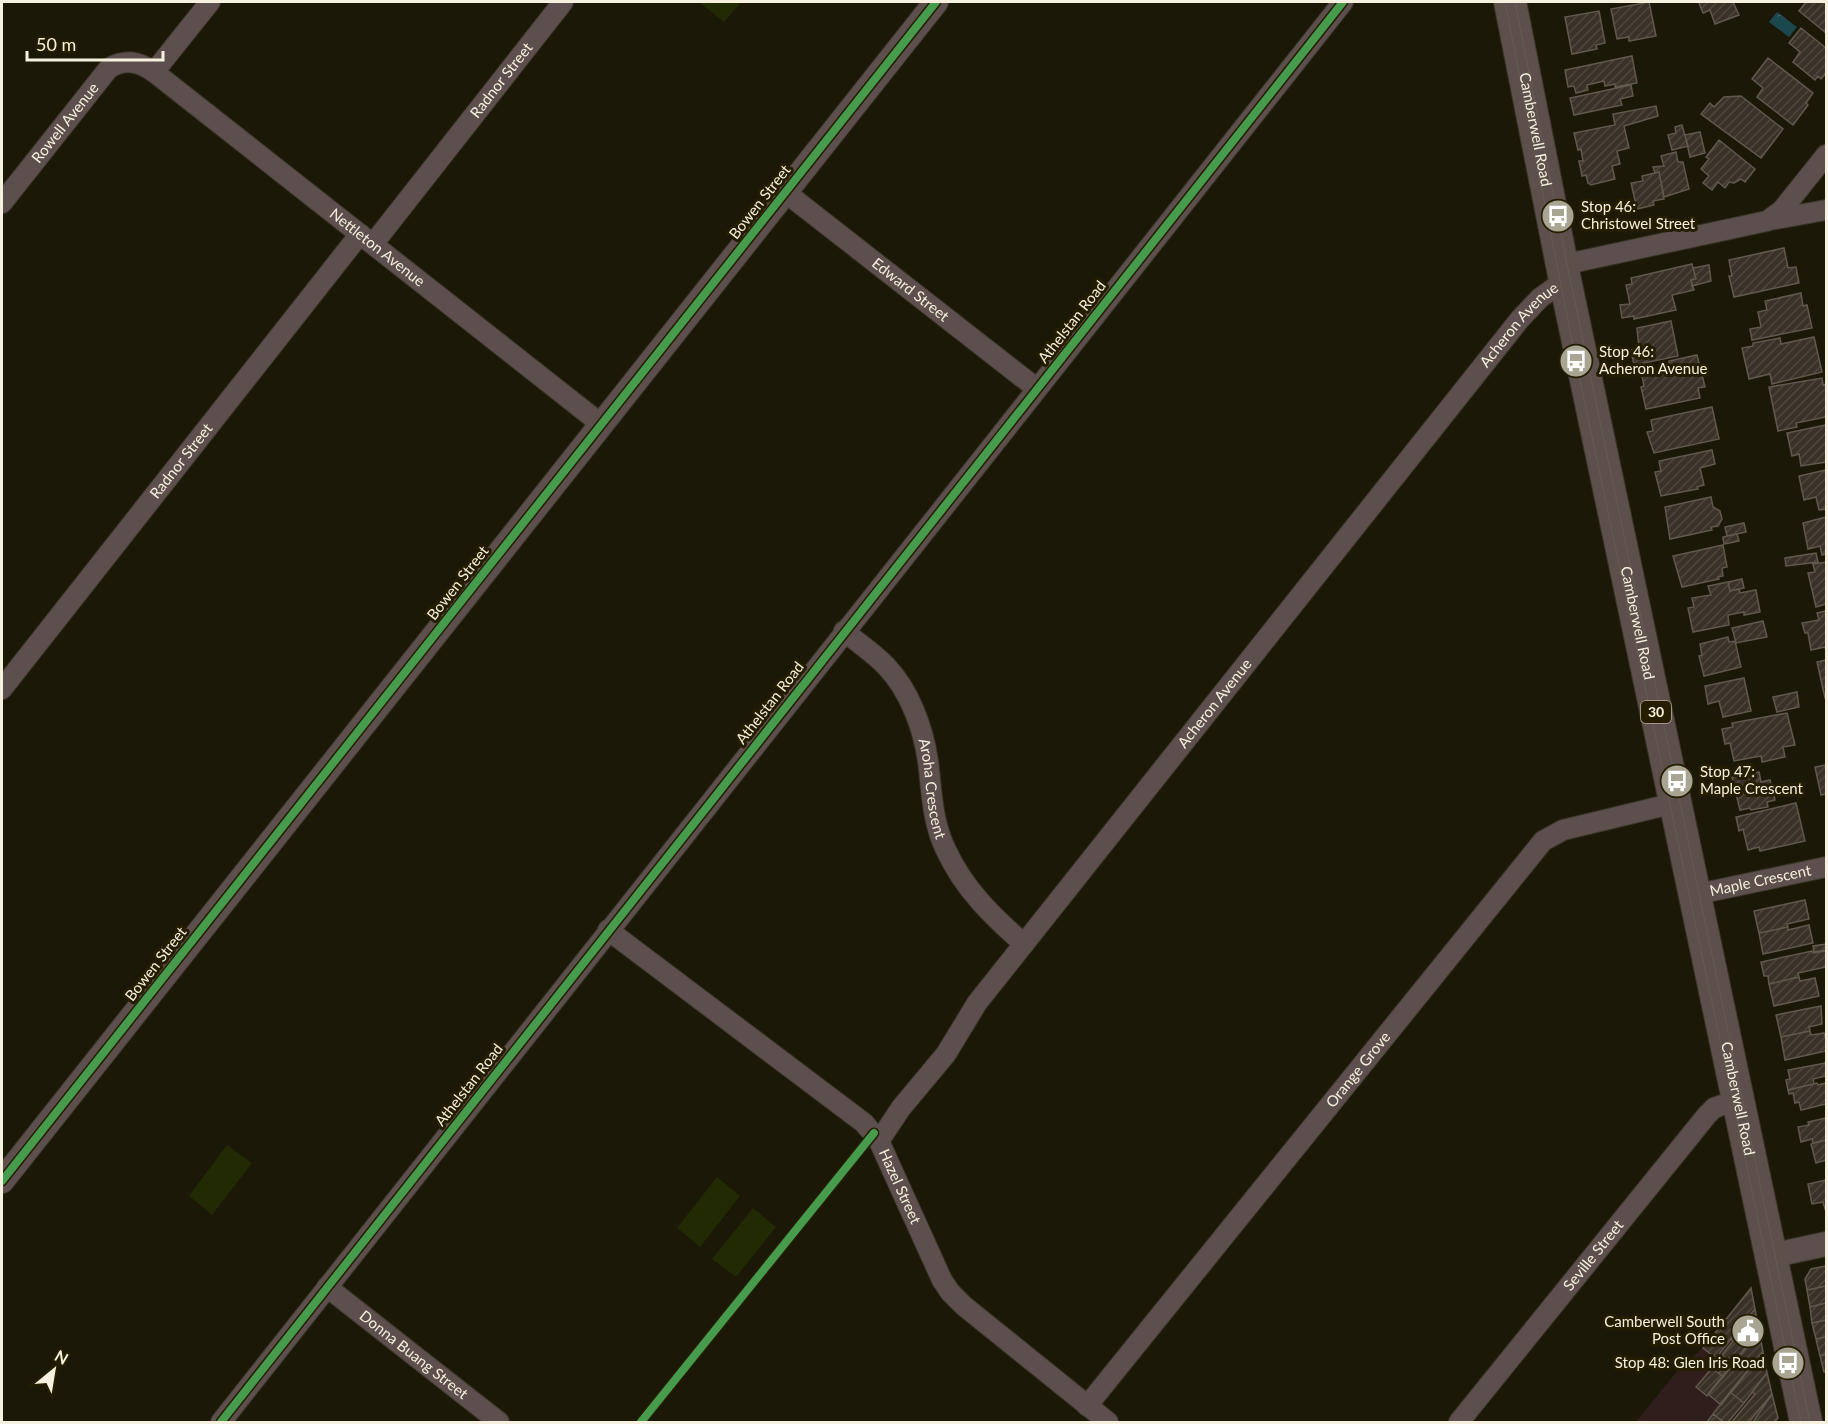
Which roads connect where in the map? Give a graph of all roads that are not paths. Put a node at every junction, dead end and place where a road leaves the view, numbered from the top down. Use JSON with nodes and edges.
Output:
{"nodes":[{"id":1,"x":210,"y":2,"type":"edge"},
{"id":2,"x":563,"y":2,"type":"edge"},
{"id":3,"x":936,"y":2,"type":"edge"},
{"id":4,"x":1343,"y":2,"type":"edge"},
{"id":5,"x":1510,"y":2,"type":"edge"},
{"id":6,"x":154,"y":72,"type":"junction"},
{"id":7,"x":1826,"y":159,"type":"edge"},
{"id":8,"x":785,"y":192,"type":"junction"},
{"id":9,"x":2,"y":202,"type":"edge"},
{"id":10,"x":1827,"y":210,"type":"edge"},
{"id":11,"x":1767,"y":221,"type":"junction"},
{"id":12,"x":366,"y":239,"type":"junction"},
{"id":13,"x":1564,"y":273,"type":"junction"},
{"id":14,"x":1036,"y":388,"type":"junction"},
{"id":15,"x":601,"y":424,"type":"junction"},
{"id":16,"x":844,"y":632,"type":"junction"},
{"id":17,"x":2,"y":689,"type":"edge"},
{"id":18,"x":1675,"y":803,"type":"junction"},
{"id":19,"x":1827,"y":867,"type":"edge"},
{"id":20,"x":1694,"y":895,"type":"junction"},
{"id":21,"x":608,"y":930,"type":"junction"},
{"id":22,"x":1024,"y":944,"type":"junction"},
{"id":23,"x":1737,"y":1100,"type":"junction"},
{"id":24,"x":879,"y":1141,"type":"junction"},
{"id":25,"x":2,"y":1181,"type":"edge"},
{"id":26,"x":1827,"y":1244,"type":"edge"},
{"id":27,"x":1770,"y":1256,"type":"junction"},
{"id":28,"x":327,"y":1287,"type":"junction"},
{"id":29,"x":1087,"y":1406,"type":"junction"},
{"id":30,"x":221,"y":1422,"type":"edge"},
{"id":31,"x":499,"y":1422,"type":"edge"},
{"id":32,"x":1108,"y":1422,"type":"edge"},
{"id":33,"x":1459,"y":1422,"type":"edge"},
{"id":34,"x":1806,"y":1422,"type":"edge"}],
"edges":[{"from":1,"to":6,"type":"street"},
{"from":2,"to":12,"type":"street","name":"Radnor Street"},
{"from":3,"to":8,"type":"street","name":"Bowen Street"},
{"from":4,"to":14,"type":"street","name":"Athelstan Road"},
{"from":5,"to":13,"type":"main road","name":"Camberwell Road","number":"30"},
{"from":6,"to":9,"type":"street","name":"Rowell Avenue"},
{"from":6,"to":12,"type":"street","name":"Nettleton Avenue"},
{"from":7,"to":11,"type":"street"},
{"from":8,"to":14,"type":"street","name":"Edward Street"},
{"from":8,"to":15,"type":"street","name":"Bowen Street"},
{"from":10,"to":11,"type":"street"},
{"from":11,"to":13,"type":"street"},
{"from":12,"to":15,"type":"street","name":"Nettleton Avenue"},
{"from":12,"to":17,"type":"street","name":"Radnor Street"},
{"from":13,"to":18,"type":"main road","name":"Camberwell Road","number":"30"},
{"from":13,"to":22,"type":"street","name":"Acheron Avenue"},
{"from":14,"to":16,"type":"street","name":"Athelstan Road"},
{"from":15,"to":25,"type":"street","name":"Bowen Street"},
{"from":16,"to":21,"type":"street","name":"Athelstan Road"},
{"from":16,"to":22,"type":"street","name":"Aroha Crescent"},
{"from":18,"to":20,"type":"main road","name":"Camberwell Road","number":"30"},
{"from":18,"to":29,"type":"street","name":"Orange Grove"},
{"from":19,"to":20,"type":"street","name":"Maple Crescent"},
{"from":20,"to":23,"type":"main road","name":"Camberwell Road","number":"30"},
{"from":21,"to":24,"type":"street","name":"Hazel Street"},
{"from":21,"to":28,"type":"street","name":"Athelstan Road"},
{"from":22,"to":24,"type":"street","name":"Acheron Avenue"},
{"from":23,"to":27,"type":"main road","name":"Camberwell Road","number":"30"},
{"from":23,"to":33,"type":"street","name":"Seville Street"},
{"from":24,"to":29,"type":"street","name":"Hazel Street"},
{"from":26,"to":27,"type":"street"},
{"from":27,"to":34,"type":"main road","name":"Camberwell Road","number":"30"},
{"from":28,"to":30,"type":"street","name":"Athelstan Road"},
{"from":28,"to":31,"type":"street","name":"Donna Buang Street"},
{"from":29,"to":32,"type":"street","name":"Hazel Street"}]}
